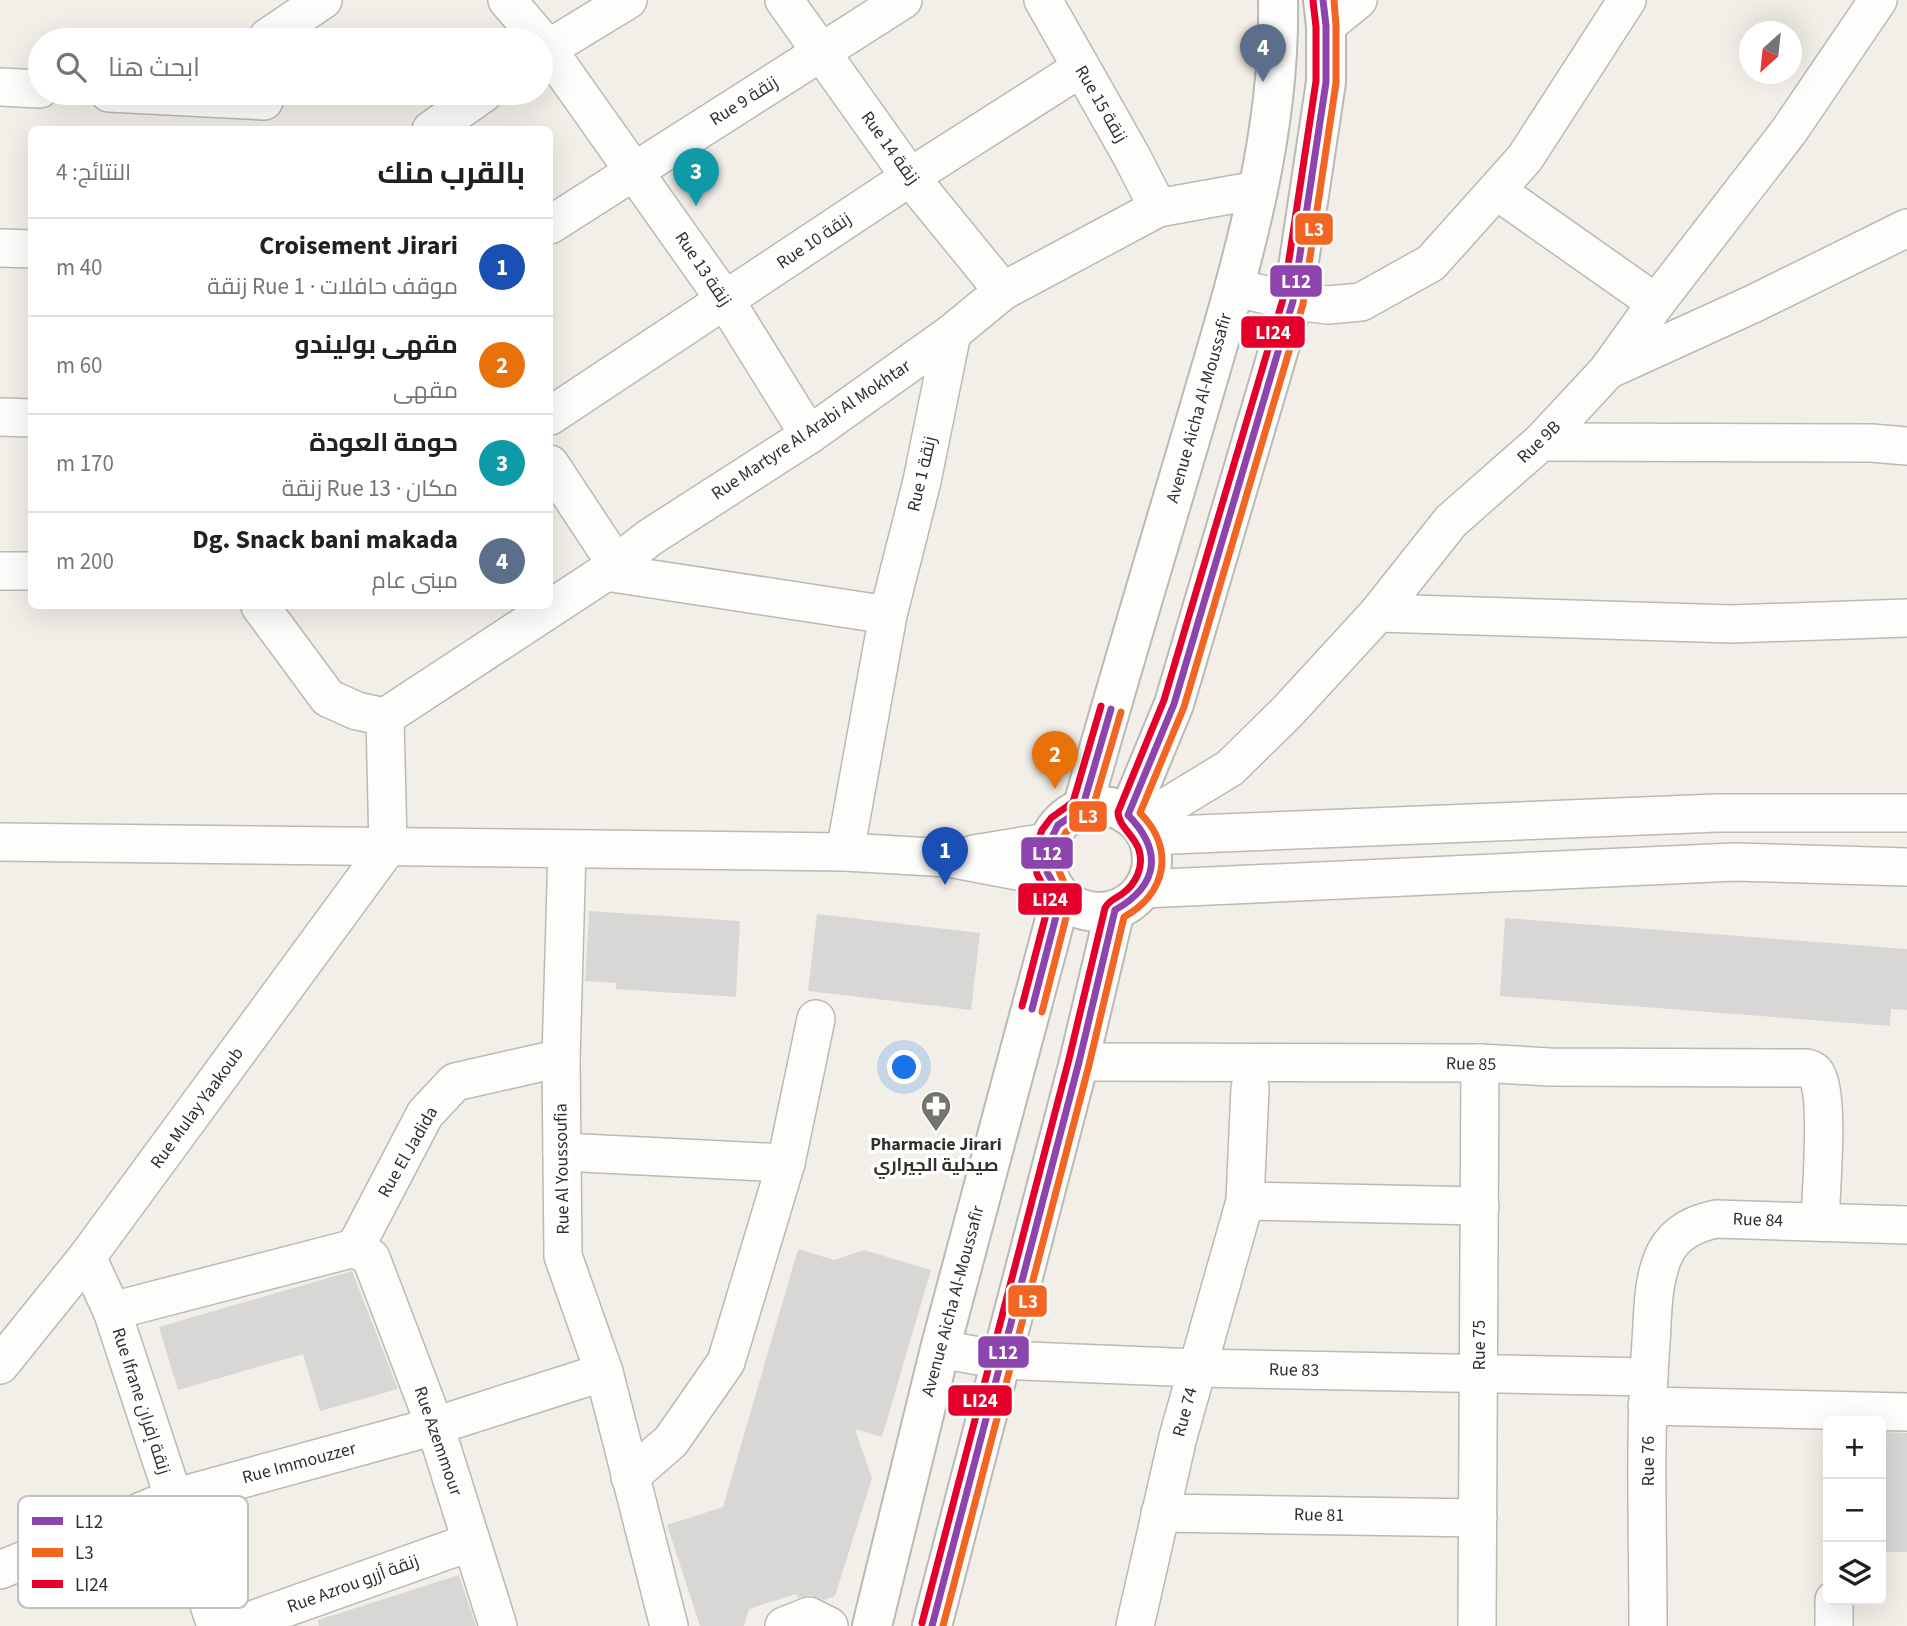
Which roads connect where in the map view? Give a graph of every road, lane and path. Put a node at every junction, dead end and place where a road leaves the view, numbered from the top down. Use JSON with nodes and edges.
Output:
{"nodes":[{"id":1,"x":270,"y":0,"type":"edge"},
{"id":2,"x":323,"y":0,"type":"edge"},
{"id":3,"x":507,"y":0,"type":"edge"},
{"id":4,"x":628,"y":0,"type":"edge"},
{"id":5,"x":784,"y":0,"type":"edge"},
{"id":6,"x":903,"y":0,"type":"edge"},
{"id":7,"x":1043,"y":0,"type":"edge"},
{"id":8,"x":1278,"y":0,"type":"edge"},
{"id":9,"x":1358,"y":0,"type":"edge"},
{"id":10,"x":1627,"y":0,"type":"edge"},
{"id":11,"x":1878,"y":0,"type":"edge"},
{"id":12,"x":1325,"y":13,"type":"edge"},
{"id":13,"x":269,"y":28,"type":"edge"},
{"id":14,"x":284,"y":28,"type":"edge"},
{"id":15,"x":528,"y":28,"type":"edge"},
{"id":16,"x":553,"y":40,"type":"edge"},
{"id":17,"x":821,"y":52,"type":"junction"},
{"id":18,"x":553,"y":61,"type":"edge"},
{"id":19,"x":1080,"y":68,"type":"junction"},
{"id":20,"x":0,"y":87,"type":"edge"},
{"id":21,"x":28,"y":88,"type":"edge"},
{"id":22,"x":467,"y":105,"type":"edge"},
{"id":23,"x":437,"y":126,"type":"edge"},
{"id":24,"x":634,"y":170,"type":"junction"},
{"id":25,"x":910,"y":177,"type":"junction"},
{"id":26,"x":1258,"y":190,"type":"junction"},
{"id":27,"x":1497,"y":191,"type":"junction"},
{"id":28,"x":1158,"y":208,"type":"junction"},
{"id":29,"x":553,"y":223,"type":"edge"},
{"id":30,"x":1907,"y":228,"type":"edge"},
{"id":31,"x":0,"y":248,"type":"edge"},
{"id":32,"x":28,"y":249,"type":"edge"},
{"id":33,"x":1235,"y":288,"type":"junction"},
{"id":34,"x":1003,"y":291,"type":"junction"},
{"id":35,"x":725,"y":300,"type":"junction"},
{"id":36,"x":1293,"y":301,"type":"junction"},
{"id":37,"x":1656,"y":303,"type":"junction"},
{"id":38,"x":952,"y":333,"type":"junction"},
{"id":39,"x":1608,"y":370,"type":"junction"},
{"id":40,"x":553,"y":414,"type":"edge"},
{"id":41,"x":0,"y":417,"type":"edge"},
{"id":42,"x":28,"y":418,"type":"edge"},
{"id":43,"x":809,"y":435,"type":"junction"},
{"id":44,"x":1541,"y":442,"type":"junction"},
{"id":45,"x":1907,"y":446,"type":"edge"},
{"id":46,"x":553,"y":469,"type":"edge"},
{"id":47,"x":611,"y":568,"type":"junction"},
{"id":48,"x":0,"y":571,"type":"edge"},
{"id":49,"x":28,"y":571,"type":"edge"},
{"id":50,"x":553,"y":606,"type":"edge"},
{"id":51,"x":262,"y":609,"type":"edge"},
{"id":52,"x":549,"y":609,"type":"edge"},
{"id":53,"x":1378,"y":613,"type":"junction"},
{"id":54,"x":888,"y":615,"type":"junction"},
{"id":55,"x":1907,"y":618,"type":"edge"},
{"id":56,"x":385,"y":717,"type":"junction"},
{"id":57,"x":1082,"y":809,"type":"junction"},
{"id":58,"x":1907,"y":813,"type":"edge"},
{"id":59,"x":1137,"y":825,"type":"junction"},
{"id":60,"x":0,"y":842,"type":"edge"},
{"id":61,"x":388,"y":847,"type":"junction"},
{"id":62,"x":567,"y":851,"type":"junction"},
{"id":63,"x":845,"y":852,"type":"junction"},
{"id":64,"x":1907,"y":867,"type":"edge"},
{"id":65,"x":1052,"y":872,"type":"junction"},
{"id":66,"x":1129,"y":900,"type":"junction"},
{"id":67,"x":816,"y":1019,"type":"dead end"},
{"id":68,"x":561,"y":1058,"type":"junction"},
{"id":69,"x":1079,"y":1062,"type":"junction"},
{"id":70,"x":1480,"y":1063,"type":"junction"},
{"id":71,"x":1250,"y":1088,"type":"dead end"},
{"id":72,"x":562,"y":1152,"type":"junction"},
{"id":73,"x":786,"y":1163,"type":"junction"},
{"id":74,"x":1245,"y":1201,"type":"junction"},
{"id":75,"x":1480,"y":1206,"type":"junction"},
{"id":76,"x":1820,"y":1222,"type":"junction"},
{"id":77,"x":1907,"y":1225,"type":"edge"},
{"id":78,"x":363,"y":1253,"type":"junction"},
{"id":79,"x":88,"y":1257,"type":"junction"},
{"id":80,"x":1654,"y":1296,"type":"joint"},
{"id":81,"x":112,"y":1311,"type":"junction"},
{"id":82,"x":940,"y":1349,"type":"junction"},
{"id":83,"x":1001,"y":1360,"type":"junction"},
{"id":84,"x":0,"y":1365,"type":"edge"},
{"id":85,"x":1197,"y":1368,"type":"junction"},
{"id":86,"x":604,"y":1372,"type":"junction"},
{"id":87,"x":1479,"y":1374,"type":"junction"},
{"id":88,"x":1648,"y":1391,"type":"junction"},
{"id":89,"x":1907,"y":1412,"type":"edge"},
{"id":90,"x":1832,"y":1415,"type":"edge"},
{"id":91,"x":435,"y":1426,"type":"junction"},
{"id":92,"x":630,"y":1477,"type":"junction"},
{"id":93,"x":172,"y":1496,"type":"edge"},
{"id":94,"x":180,"y":1496,"type":"edge"},
{"id":95,"x":1160,"y":1513,"type":"junction"},
{"id":96,"x":1478,"y":1518,"type":"junction"},
{"id":97,"x":471,"y":1542,"type":"junction"},
{"id":98,"x":18,"y":1563,"type":"edge"},
{"id":99,"x":0,"y":1570,"type":"edge"},
{"id":100,"x":1834,"y":1605,"type":"edge"},
{"id":101,"x":210,"y":1608,"type":"edge"},
{"id":102,"x":216,"y":1626,"type":"edge"},
{"id":103,"x":235,"y":1626,"type":"edge"},
{"id":104,"x":498,"y":1626,"type":"edge"},
{"id":105,"x":669,"y":1626,"type":"edge"},
{"id":106,"x":785,"y":1626,"type":"edge"},
{"id":107,"x":829,"y":1626,"type":"edge"},
{"id":108,"x":872,"y":1626,"type":"edge"},
{"id":109,"x":932,"y":1626,"type":"edge"},
{"id":110,"x":1136,"y":1626,"type":"edge"},
{"id":111,"x":1477,"y":1626,"type":"edge"},
{"id":112,"x":1648,"y":1626,"type":"edge"},
{"id":113,"x":1834,"y":1626,"type":"edge"}],
"edges":[{"from":1,"to":13,"type":"street"},
{"from":2,"to":14,"type":"street"},
{"from":3,"to":15,"type":"street","name":"Rue 13 زنقة"},
{"from":4,"to":16,"type":"street"},
{"from":5,"to":17,"type":"street","name":"Rue 14 زنقة"},
{"from":6,"to":17,"type":"street","name":"Rue 9 زنقة"},
{"from":7,"to":19,"type":"street","name":"Rue 15 زنقة"},
{"from":8,"to":26,"type":"main road","name":"Avenue Aicha Al-Moussafir"},
{"from":9,"to":12,"type":"street"},
{"from":10,"to":27,"type":"street"},
{"from":11,"to":37,"type":"street","name":"Rue 9B"},
{"from":12,"to":36,"type":"main road"},
{"from":17,"to":24,"type":"street","name":"Rue 9 زنقة"},
{"from":17,"to":25,"type":"street","name":"Rue 14 زنقة"},
{"from":18,"to":24,"type":"street","name":"Rue 13 زنقة"},
{"from":19,"to":25,"type":"street","name":"Rue 10 زنقة"},
{"from":19,"to":28,"type":"street","name":"Rue 15 زنقة"},
{"from":20,"to":21,"type":"street"},
{"from":22,"to":23,"type":"street"},
{"from":24,"to":29,"type":"street","name":"Rue 9 زنقة"},
{"from":24,"to":35,"type":"street","name":"Rue 13 زنقة"},
{"from":25,"to":34,"type":"street","name":"Rue 14 زنقة"},
{"from":25,"to":35,"type":"street","name":"Rue 10 زنقة"},
{"from":26,"to":28,"type":"street","name":"Rue Martyre Al Arabi Al Mokhtar"},
{"from":26,"to":33,"type":"main road","name":"Avenue Aicha Al-Moussafir"},
{"from":27,"to":36,"type":"street"},
{"from":27,"to":37,"type":"street"},
{"from":28,"to":34,"type":"street","name":"Rue Martyre Al Arabi Al Mokhtar"},
{"from":30,"to":39,"type":"street"},
{"from":31,"to":32,"type":"street"},
{"from":33,"to":36,"type":"street"},
{"from":33,"to":57,"type":"main road","name":"Avenue Aicha Al-Moussafir"},
{"from":34,"to":38,"type":"street","name":"Rue Martyre Al Arabi Al Mokhtar"},
{"from":35,"to":40,"type":"street","name":"Rue 10 زنقة"},
{"from":35,"to":43,"type":"street","name":"Rue 13 زنقة"},
{"from":36,"to":59,"type":"main road"},
{"from":37,"to":39,"type":"street","name":"Rue 9B"},
{"from":38,"to":43,"type":"street","name":"Rue Martyre Al Arabi Al Mokhtar"},
{"from":38,"to":54,"type":"street","name":"Rue 1 زنقة"},
{"from":39,"to":44,"type":"street","name":"Rue 9B"},
{"from":41,"to":42,"type":"street"},
{"from":43,"to":47,"type":"street","name":"Rue Martyre Al Arabi Al Mokhtar"},
{"from":44,"to":45,"type":"street"},
{"from":44,"to":53,"type":"street","name":"Rue 9B"},
{"from":46,"to":47,"type":"street"},
{"from":47,"to":50,"type":"street","name":"Rue Martyre Al Arabi Al Mokhtar"},
{"from":47,"to":54,"type":"street"},
{"from":48,"to":49,"type":"street"},
{"from":51,"to":56,"type":"street"},
{"from":52,"to":56,"type":"street","name":"Rue Martyre Al Arabi Al Mokhtar"},
{"from":53,"to":55,"type":"street"},
{"from":53,"to":59,"type":"street","name":"Rue 9B"},
{"from":54,"to":63,"type":"street","name":"Rue 1 زنقة"},
{"from":56,"to":61,"type":"street"},
{"from":57,"to":59,"type":"main road"},
{"from":57,"to":65,"type":"main road"},
{"from":58,"to":59,"type":"street"},
{"from":59,"to":66,"type":"main road"},
{"from":60,"to":61,"type":"street"},
{"from":61,"to":62,"type":"street"},
{"from":61,"to":79,"type":"street","name":"Rue Mulay Yaakoub"},
{"from":62,"to":63,"type":"street"},
{"from":62,"to":68,"type":"street","name":"Rue Al Youssoufia"},
{"from":63,"to":65,"type":"street"},
{"from":64,"to":66,"type":"street"},
{"from":65,"to":66,"type":"main road"},
{"from":65,"to":82,"type":"main road","name":"Avenue Aicha Al-Moussafir"},
{"from":66,"to":69,"type":"main road"},
{"from":67,"to":73,"type":"street"},
{"from":68,"to":72,"type":"street","name":"Rue Al Youssoufia"},
{"from":68,"to":78,"type":"street","name":"Rue El Jadida"},
{"from":69,"to":70,"type":"street","name":"Rue 85"},
{"from":69,"to":83,"type":"main road"},
{"from":70,"to":75,"type":"street","name":"Rue 75"},
{"from":70,"to":76,"type":"street","name":"Rue 85"},
{"from":71,"to":74,"type":"street","name":"Rue 74"},
{"from":72,"to":73,"type":"street"},
{"from":72,"to":86,"type":"street","name":"Rue Al Youssoufia"},
{"from":73,"to":92,"type":"street"},
{"from":74,"to":75,"type":"street"},
{"from":74,"to":85,"type":"street","name":"Rue 74"},
{"from":75,"to":87,"type":"street","name":"Rue 75"},
{"from":76,"to":77,"type":"street","name":"Rue 84"},
{"from":76,"to":80,"type":"street","name":"Rue 84"},
{"from":78,"to":81,"type":"street"},
{"from":78,"to":91,"type":"street","name":"Rue Azemmour"},
{"from":79,"to":81,"type":"street","name":"Rue Ifrane زنقة إفران"},
{"from":79,"to":84,"type":"street","name":"Rue Mulay Yaakoub"},
{"from":80,"to":88,"type":"street","name":"Rue 76"},
{"from":81,"to":93,"type":"street","name":"Rue Ifrane زنقة إفران"},
{"from":82,"to":83,"type":"street","name":"Rue 83"},
{"from":82,"to":108,"type":"main road","name":"Avenue Aicha Al-Moussafir"},
{"from":83,"to":85,"type":"street","name":"Rue 83"},
{"from":83,"to":109,"type":"main road"},
{"from":85,"to":87,"type":"street","name":"Rue 83"},
{"from":85,"to":95,"type":"street","name":"Rue 74"},
{"from":86,"to":91,"type":"street","name":"Rue Immouzzer"},
{"from":86,"to":92,"type":"street","name":"Rue Al Youssoufia"},
{"from":87,"to":88,"type":"street","name":"Rue 83"},
{"from":87,"to":96,"type":"street","name":"Rue 75"},
{"from":88,"to":90,"type":"street","name":"Rue 83"},
{"from":88,"to":112,"type":"street","name":"Rue 76"},
{"from":89,"to":90,"type":"street","name":"Rue 83"},
{"from":91,"to":94,"type":"street","name":"Rue Immouzzer"},
{"from":91,"to":97,"type":"street","name":"Rue Azemmour"},
{"from":92,"to":105,"type":"street","name":"Rue Al Youssoufia"},
{"from":95,"to":96,"type":"street","name":"Rue 81"},
{"from":95,"to":110,"type":"street","name":"Rue 74"},
{"from":96,"to":111,"type":"street","name":"Rue 75"},
{"from":97,"to":103,"type":"street","name":"Rue Azrou زنقة أزرو"},
{"from":97,"to":104,"type":"street","name":"Rue Azemmour"},
{"from":98,"to":99,"type":"street","name":"Rue Immouzzer"},
{"from":100,"to":113,"type":"street"},
{"from":101,"to":102,"type":"street","name":"Rue Ifrane زنقة إفران"},
{"from":106,"to":107,"type":"street"}]}
